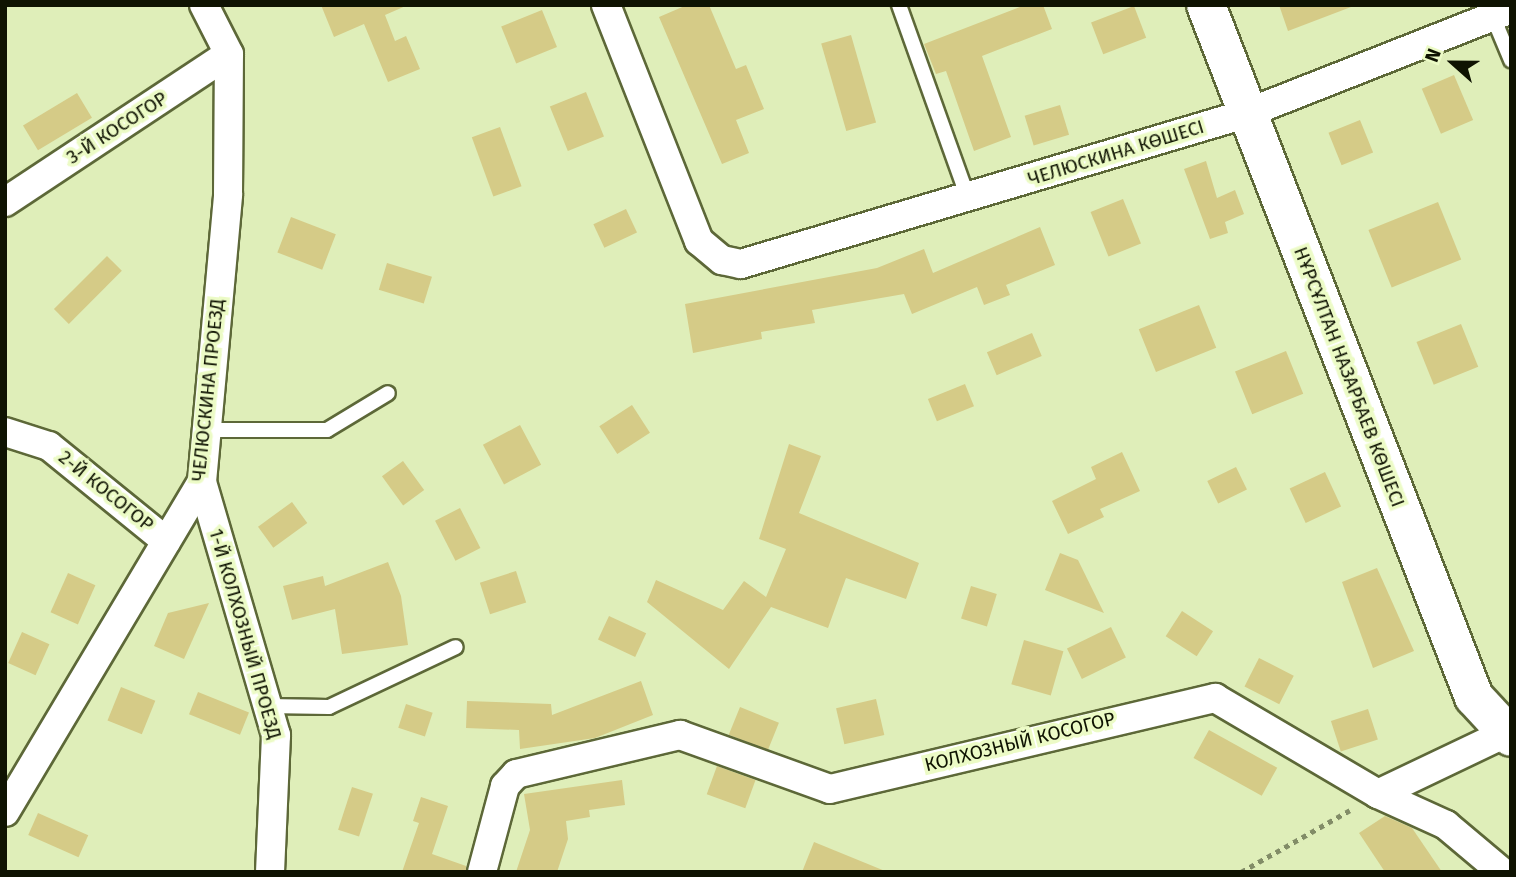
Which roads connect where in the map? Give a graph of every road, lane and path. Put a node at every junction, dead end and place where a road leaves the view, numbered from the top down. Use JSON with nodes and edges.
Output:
{"nodes":[{"id":1,"x":204,"y":5,"type":"edge"},
{"id":2,"x":606,"y":5,"type":"edge"},
{"id":3,"x":899,"y":5,"type":"edge"},
{"id":4,"x":1206,"y":5,"type":"edge"},
{"id":5,"x":1505,"y":10,"type":"edge"},
{"id":6,"x":229,"y":54,"type":"junction"},
{"id":7,"x":1511,"y":60,"type":"edge"},
{"id":8,"x":1245,"y":114,"type":"junction"},
{"id":9,"x":968,"y":198,"type":"junction"},
{"id":10,"x":5,"y":202,"type":"edge"},
{"id":11,"x":388,"y":393,"type":"dead end"},
{"id":12,"x":207,"y":430,"type":"junction"},
{"id":13,"x":5,"y":432,"type":"edge"},
{"id":14,"x":202,"y":482,"type":"junction"},
{"id":15,"x":166,"y":541,"type":"junction"},
{"id":16,"x":456,"y":647,"type":"dead end"},
{"id":17,"x":267,"y":706,"type":"junction"},
{"id":18,"x":1508,"y":735,"type":"edge"},
{"id":19,"x":1378,"y":794,"type":"junction"},
{"id":20,"x":5,"y":813,"type":"edge"},
{"id":21,"x":1511,"y":866,"type":"edge"},
{"id":22,"x":270,"y":872,"type":"edge"},
{"id":23,"x":482,"y":872,"type":"edge"},
{"id":24,"x":1241,"y":872,"type":"edge"},
{"id":25,"x":1502,"y":872,"type":"edge"},
{"id":26,"x":1508,"y":872,"type":"edge"}],
"edges":[{"from":1,"to":6,"type":"street","name":"ЧЕЛЮСКИНА ПРОЕЗД"},
{"from":2,"to":9,"type":"street","name":"ЧЕЛЮСКИНА КӨШЕСІ"},
{"from":3,"to":9,"type":"lane"},
{"from":4,"to":8,"type":"street","name":"НҰРСҰЛТАН НАЗАРБАЕВ КӨШЕСІ"},
{"from":5,"to":7,"type":"lane"},
{"from":5,"to":8,"type":"street","name":"ЧЕЛЮСКИНА КӨШЕСІ"},
{"from":6,"to":10,"type":"street","name":"3-Й КОСОГОР"},
{"from":6,"to":12,"type":"street","name":"ЧЕЛЮСКИНА ПРОЕЗД"},
{"from":8,"to":9,"type":"street","name":"ЧЕЛЮСКИНА КӨШЕСІ"},
{"from":8,"to":18,"type":"street","name":"НҰРСҰЛТАН НАЗАРБАЕВ КӨШЕСІ"},
{"from":11,"to":12,"type":"lane"},
{"from":12,"to":14,"type":"street","name":"ЧЕЛЮСКИНА ПРОЕЗД"},
{"from":13,"to":15,"type":"street","name":"2-Й КОСОГОР"},
{"from":14,"to":15,"type":"street","name":"ЧЕЛЮСКИНА ПРОЕЗД"},
{"from":14,"to":17,"type":"street","name":"1-Й КОЛХОЗНЫЙ ПРОЕЗД"},
{"from":15,"to":20,"type":"street","name":"ЧЕЛЮСКИНА ПРОЕЗД"},
{"from":16,"to":17,"type":"lane"},
{"from":17,"to":22,"type":"street","name":"1-Й КОЛХОЗНЫЙ ПРОЕЗД"},
{"from":18,"to":19,"type":"street"},
{"from":19,"to":23,"type":"street","name":"КОЛХОЗНЫЙ КОСОГОР"},
{"from":19,"to":24,"type":"path"},
{"from":19,"to":25,"type":"street","name":"КОЛХОЗНЫЙ КОСОГОР"},
{"from":21,"to":26,"type":"street"}]}
